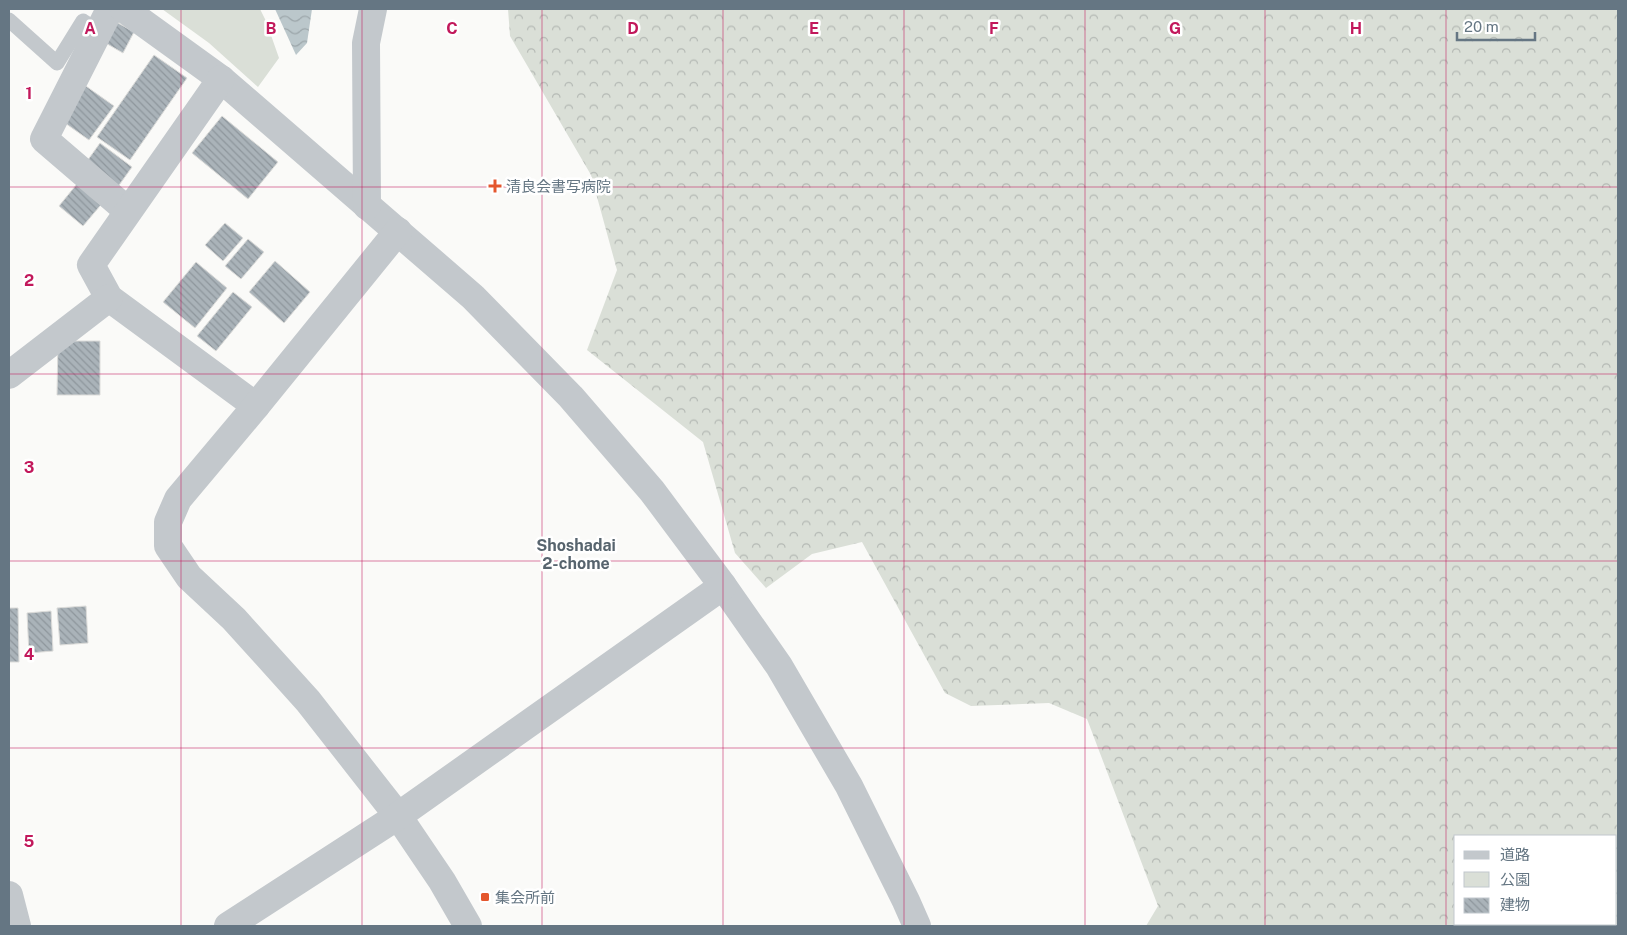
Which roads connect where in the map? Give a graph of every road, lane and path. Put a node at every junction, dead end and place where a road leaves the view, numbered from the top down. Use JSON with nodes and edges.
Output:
{"nodes":[{"id":1,"x":124,"y":9,"type":"edge"},
{"id":2,"x":373,"y":9,"type":"edge"},
{"id":3,"x":9,"y":20,"type":"edge"},
{"id":4,"x":105,"y":20,"type":"edge"},
{"id":5,"x":221,"y":80,"type":"junction"},
{"id":6,"x":367,"y":206,"type":"junction"},
{"id":7,"x":128,"y":211,"type":"junction"},
{"id":8,"x":398,"y":231,"type":"junction"},
{"id":9,"x":109,"y":298,"type":"junction"},
{"id":10,"x":9,"y":376,"type":"edge"},
{"id":11,"x":256,"y":406,"type":"junction"},
{"id":12,"x":723,"y":586,"type":"junction"},
{"id":13,"x":398,"y":816,"type":"junction"},
{"id":14,"x":9,"y":895,"type":"edge"},
{"id":15,"x":17,"y":926,"type":"edge"},
{"id":16,"x":228,"y":926,"type":"edge"},
{"id":17,"x":468,"y":926,"type":"edge"},
{"id":18,"x":917,"y":926,"type":"edge"}],
"edges":[{"from":1,"to":5,"type":"street"},
{"from":2,"to":6,"type":"street"},
{"from":3,"to":4,"type":"lane"},
{"from":4,"to":7,"type":"street"},
{"from":5,"to":6,"type":"street"},
{"from":5,"to":7,"type":"street"},
{"from":6,"to":8,"type":"street"},
{"from":7,"to":9,"type":"street"},
{"from":8,"to":11,"type":"street"},
{"from":8,"to":12,"type":"street"},
{"from":9,"to":10,"type":"street"},
{"from":9,"to":11,"type":"street"},
{"from":11,"to":13,"type":"street"},
{"from":12,"to":13,"type":"street"},
{"from":12,"to":18,"type":"street"},
{"from":13,"to":16,"type":"street"},
{"from":13,"to":17,"type":"street"},
{"from":14,"to":15,"type":"street"}]}
